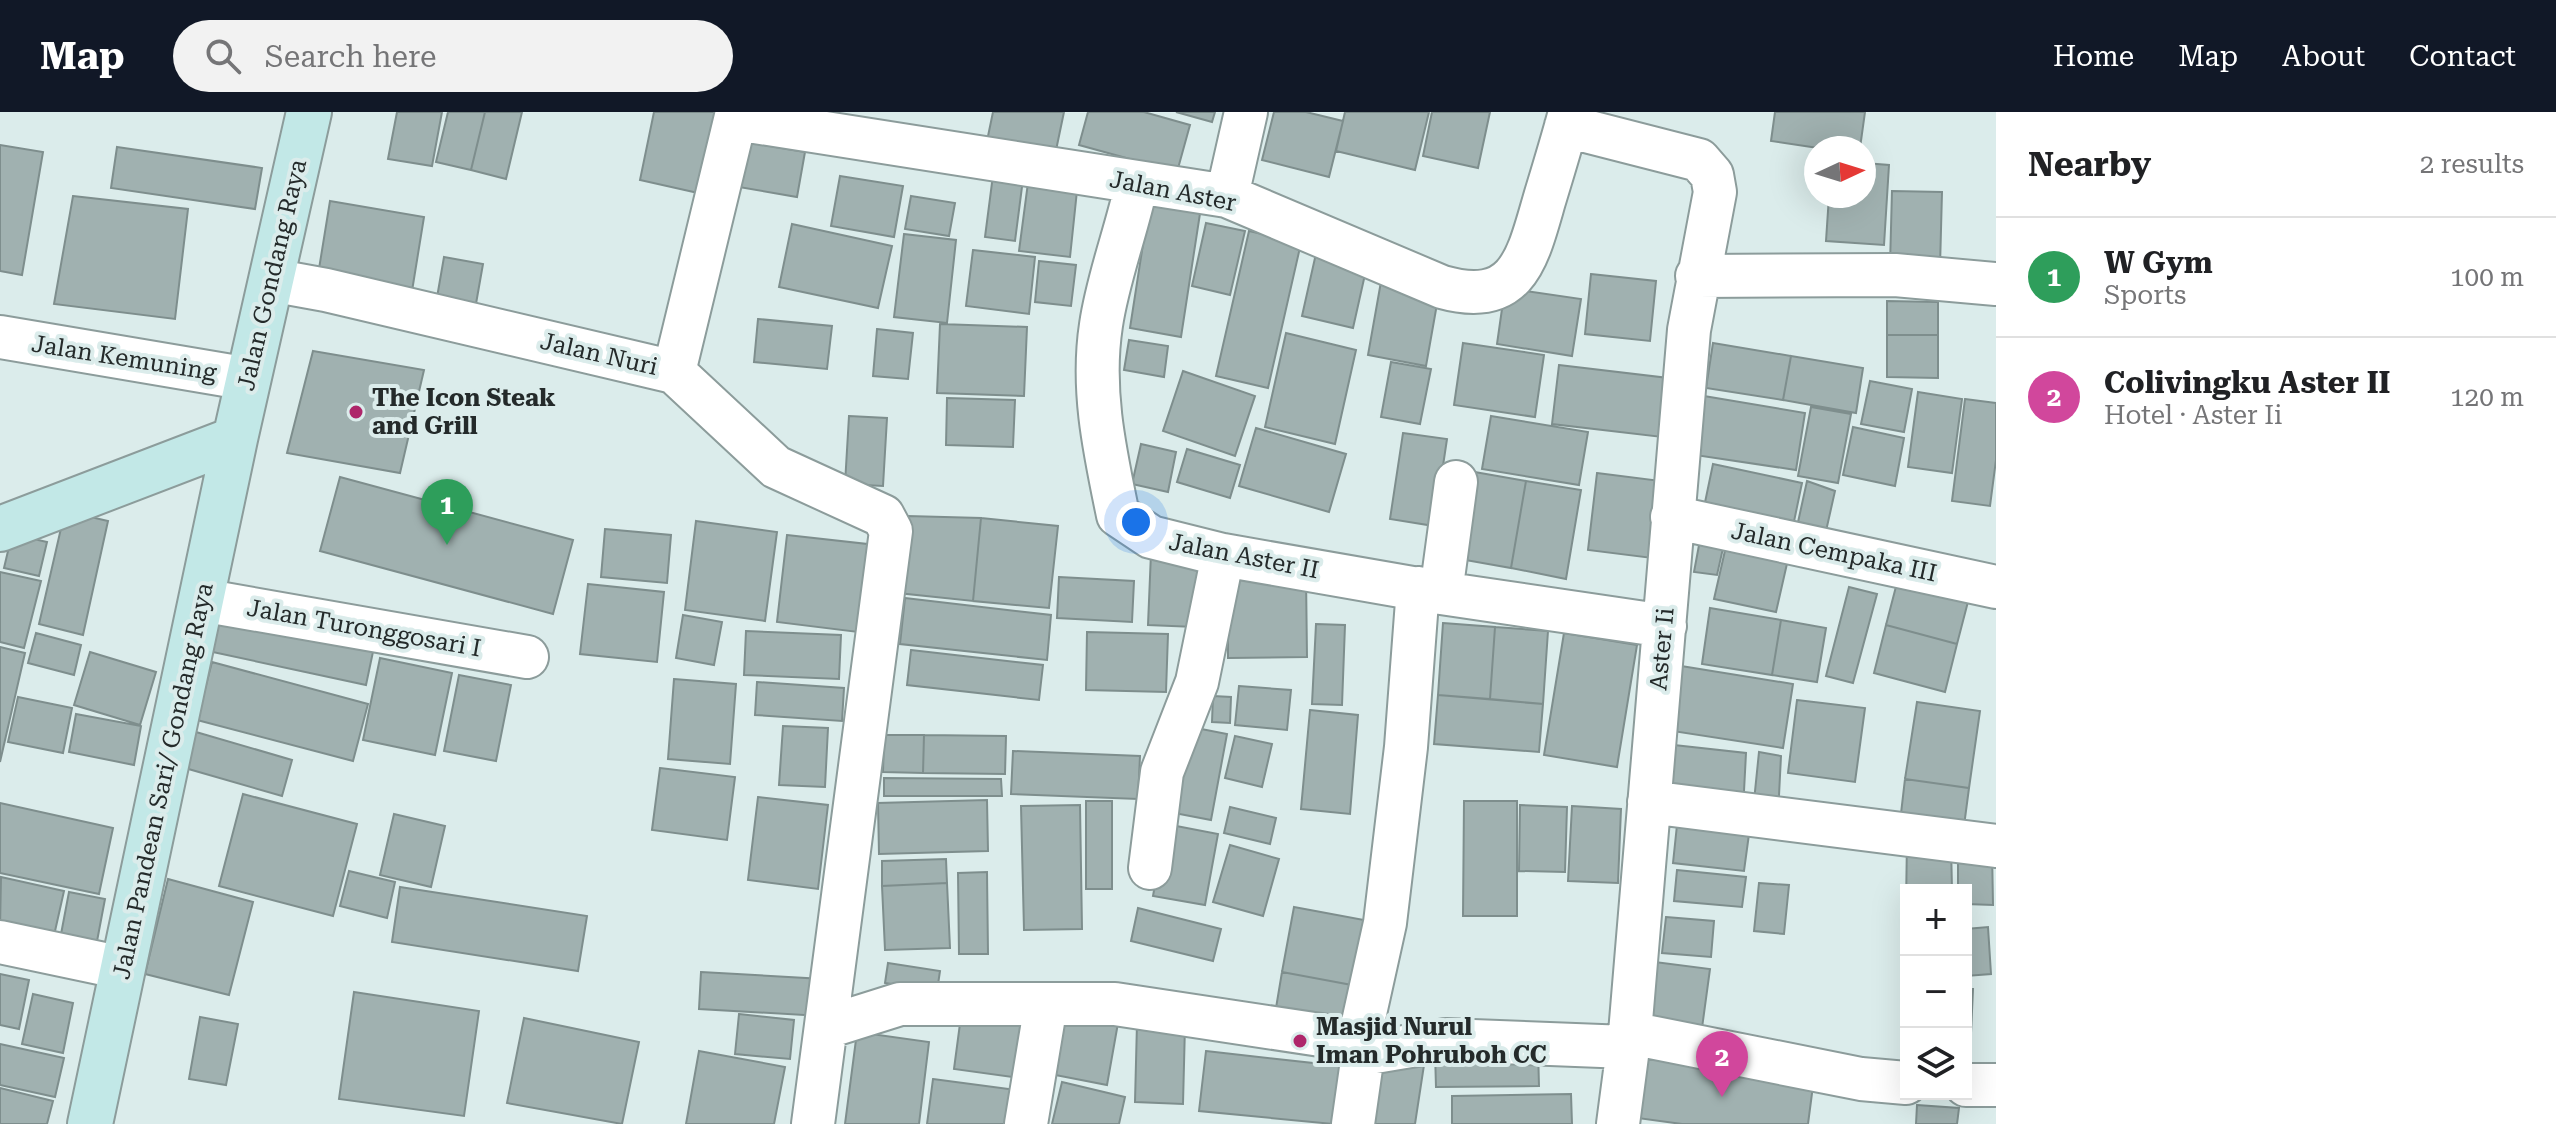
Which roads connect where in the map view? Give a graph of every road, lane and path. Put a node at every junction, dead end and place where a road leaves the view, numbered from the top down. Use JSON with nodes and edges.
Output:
{"nodes":[{"id":1,"x":309,"y":112,"type":"edge"},
{"id":2,"x":1246,"y":112,"type":"edge"},
{"id":3,"x":736,"y":115,"type":"edge"},
{"id":4,"x":1568,"y":119,"type":"edge"},
{"id":5,"x":1137,"y":182,"type":"junction"},
{"id":6,"x":1227,"y":196,"type":"junction"},
{"id":7,"x":1697,"y":276,"type":"junction"},
{"id":8,"x":271,"y":280,"type":"junction"},
{"id":9,"x":1996,"y":284,"type":"edge"},
{"id":10,"x":0,"y":337,"type":"edge"},
{"id":11,"x":674,"y":372,"type":"junction"},
{"id":12,"x":249,"y":379,"type":"junction"},
{"id":13,"x":235,"y":439,"type":"junction"},
{"id":14,"x":1456,"y":482,"type":"dead end"},
{"id":15,"x":1672,"y":517,"type":"junction"},
{"id":16,"x":0,"y":529,"type":"edge"},
{"id":17,"x":1223,"y":555,"type":"junction"},
{"id":18,"x":1996,"y":587,"type":"edge"},
{"id":19,"x":1430,"y":591,"type":"junction"},
{"id":20,"x":201,"y":600,"type":"junction"},
{"id":21,"x":1665,"y":626,"type":"junction"},
{"id":22,"x":527,"y":657,"type":"dead end"},
{"id":23,"x":1649,"y":802,"type":"junction"},
{"id":24,"x":1996,"y":846,"type":"edge"},
{"id":25,"x":1150,"y":868,"type":"dead end"},
{"id":26,"x":0,"y":942,"type":"edge"},
{"id":27,"x":123,"y":968,"type":"junction"},
{"id":28,"x":1046,"y":1004,"type":"junction"},
{"id":29,"x":827,"y":1027,"type":"junction"},
{"id":30,"x":1628,"y":1040,"type":"junction"},
{"id":31,"x":1360,"y":1050,"type":"junction"},
{"id":32,"x":1900,"y":1082,"type":"edge"},
{"id":33,"x":1972,"y":1085,"type":"edge"},
{"id":34,"x":1996,"y":1085,"type":"edge"},
{"id":35,"x":90,"y":1124,"type":"edge"},
{"id":36,"x":813,"y":1124,"type":"edge"},
{"id":37,"x":1026,"y":1124,"type":"edge"},
{"id":38,"x":1353,"y":1124,"type":"edge"},
{"id":39,"x":1618,"y":1124,"type":"edge"}],
"edges":[{"from":1,"to":8,"type":"main road","name":"Jalan Gondang Raya"},
{"from":2,"to":6,"type":"street"},
{"from":3,"to":5,"type":"street","name":"Jalan Aster"},
{"from":3,"to":11,"type":"street","name":"Jalan Nuri"},
{"from":4,"to":6,"type":"street","name":"Jalan Aster"},
{"from":4,"to":7,"type":"street","name":"Aster Ii"},
{"from":5,"to":6,"type":"street","name":"Jalan Aster"},
{"from":5,"to":17,"type":"street","name":"Jalan Aster II"},
{"from":7,"to":9,"type":"street"},
{"from":7,"to":15,"type":"street","name":"Aster Ii"},
{"from":8,"to":11,"type":"street","name":"Jalan Nuri"},
{"from":8,"to":12,"type":"main road","name":"Jalan Gondang Raya"},
{"from":10,"to":12,"type":"street","name":"Jalan Kemuning"},
{"from":11,"to":29,"type":"street"},
{"from":12,"to":13,"type":"main road","name":"Jalan Gondang Raya"},
{"from":13,"to":16,"type":"main road"},
{"from":13,"to":20,"type":"main road","name":"Jalan Pandean Sari/ Gondang Raya"},
{"from":14,"to":19,"type":"street"},
{"from":15,"to":18,"type":"street","name":"Jalan Cempaka III"},
{"from":15,"to":21,"type":"street","name":"Aster Ii"},
{"from":17,"to":19,"type":"street","name":"Jalan Aster II"},
{"from":17,"to":25,"type":"street"},
{"from":19,"to":21,"type":"street","name":"Jalan Aster II"},
{"from":19,"to":31,"type":"street"},
{"from":20,"to":22,"type":"street","name":"Jalan Turonggosari I"},
{"from":20,"to":27,"type":"main road","name":"Jalan Pandean Sari/ Gondang Raya"},
{"from":21,"to":23,"type":"street","name":"Aster Ii"},
{"from":23,"to":24,"type":"street"},
{"from":23,"to":30,"type":"street","name":"Aster Ii"},
{"from":26,"to":27,"type":"street"},
{"from":27,"to":35,"type":"main road","name":"Jalan Pandean Sari/ Gondang Raya"},
{"from":28,"to":29,"type":"street"},
{"from":28,"to":31,"type":"street"},
{"from":28,"to":37,"type":"street"},
{"from":29,"to":36,"type":"street"},
{"from":30,"to":31,"type":"street"},
{"from":30,"to":32,"type":"street"},
{"from":30,"to":39,"type":"street","name":"Aster Ii"},
{"from":31,"to":38,"type":"street"},
{"from":33,"to":34,"type":"street"}]}
